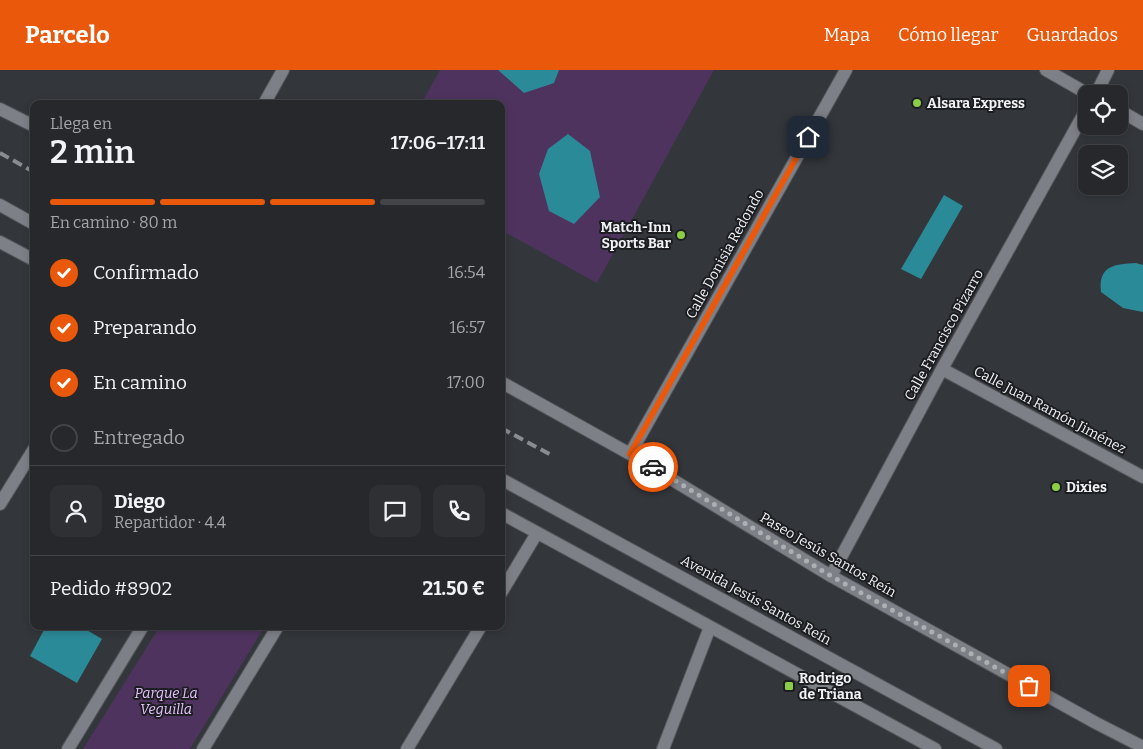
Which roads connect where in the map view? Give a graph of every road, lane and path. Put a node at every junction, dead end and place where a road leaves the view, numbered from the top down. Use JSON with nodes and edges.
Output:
{"nodes":[{"id":1,"x":283,"y":70,"type":"edge"},
{"id":2,"x":846,"y":70,"type":"edge"},
{"id":3,"x":1046,"y":70,"type":"edge"},
{"id":4,"x":1108,"y":70,"type":"edge"},
{"id":5,"x":1100,"y":85,"type":"edge"},
{"id":6,"x":1078,"y":88,"type":"edge"},
{"id":7,"x":266,"y":100,"type":"edge"},
{"id":8,"x":0,"y":109,"type":"edge"},
{"id":9,"x":1128,"y":115,"type":"edge"},
{"id":10,"x":30,"y":124,"type":"edge"},
{"id":11,"x":1078,"y":124,"type":"edge"},
{"id":12,"x":1143,"y":124,"type":"edge"},
{"id":13,"x":0,"y":205,"type":"edge"},
{"id":14,"x":30,"y":222,"type":"edge"},
{"id":15,"x":0,"y":242,"type":"edge"},
{"id":16,"x":30,"y":258,"type":"edge"},
{"id":17,"x":942,"y":369,"type":"junction"},
{"id":18,"x":505,"y":384,"type":"edge"},
{"id":19,"x":630,"y":454,"type":"junction"},
{"id":20,"x":30,"y":455,"type":"edge"},
{"id":21,"x":1143,"y":477,"type":"edge"},
{"id":22,"x":505,"y":480,"type":"edge"},
{"id":23,"x":0,"y":504,"type":"edge"},
{"id":24,"x":505,"y":515,"type":"edge"},
{"id":25,"x":537,"y":533,"type":"junction"},
{"id":26,"x":831,"y":576,"type":"junction"},
{"id":27,"x":505,"y":586,"type":"edge"},
{"id":28,"x":710,"y":627,"type":"junction"},
{"id":29,"x":141,"y":630,"type":"edge"},
{"id":30,"x":276,"y":630,"type":"edge"},
{"id":31,"x":479,"y":630,"type":"edge"},
{"id":32,"x":1143,"y":747,"type":"edge"},
{"id":33,"x":68,"y":749,"type":"edge"},
{"id":34,"x":203,"y":749,"type":"edge"},
{"id":35,"x":407,"y":749,"type":"edge"},
{"id":36,"x":663,"y":749,"type":"edge"},
{"id":37,"x":934,"y":749,"type":"edge"},
{"id":38,"x":996,"y":749,"type":"edge"}],
"edges":[{"from":1,"to":7,"type":"street"},
{"from":2,"to":19,"type":"street","name":"Calle Donisia Redondo"},
{"from":3,"to":6,"type":"street"},
{"from":4,"to":5,"type":"street"},
{"from":8,"to":10,"type":"street"},
{"from":9,"to":12,"type":"street"},
{"from":11,"to":17,"type":"street","name":"Calle Francisco Pizarro"},
{"from":13,"to":14,"type":"street"},
{"from":15,"to":16,"type":"street"},
{"from":17,"to":21,"type":"street","name":"Calle Juan Ramón Jiménez"},
{"from":17,"to":26,"type":"street","name":"Calle Francisco Pizarro"},
{"from":18,"to":19,"type":"street","name":"Paseo Jesús Santos Reín"},
{"from":19,"to":26,"type":"street","name":"Paseo Jesús Santos Reín"},
{"from":20,"to":23,"type":"street"},
{"from":22,"to":38,"type":"street","name":"Avenida Jesús Santos Reín"},
{"from":24,"to":25,"type":"street"},
{"from":25,"to":27,"type":"street"},
{"from":25,"to":28,"type":"street"},
{"from":26,"to":32,"type":"street","name":"Paseo Jesús Santos Reín"},
{"from":28,"to":36,"type":"street"},
{"from":28,"to":37,"type":"street"},
{"from":29,"to":33,"type":"street"},
{"from":30,"to":34,"type":"street"},
{"from":31,"to":35,"type":"street"}]}
